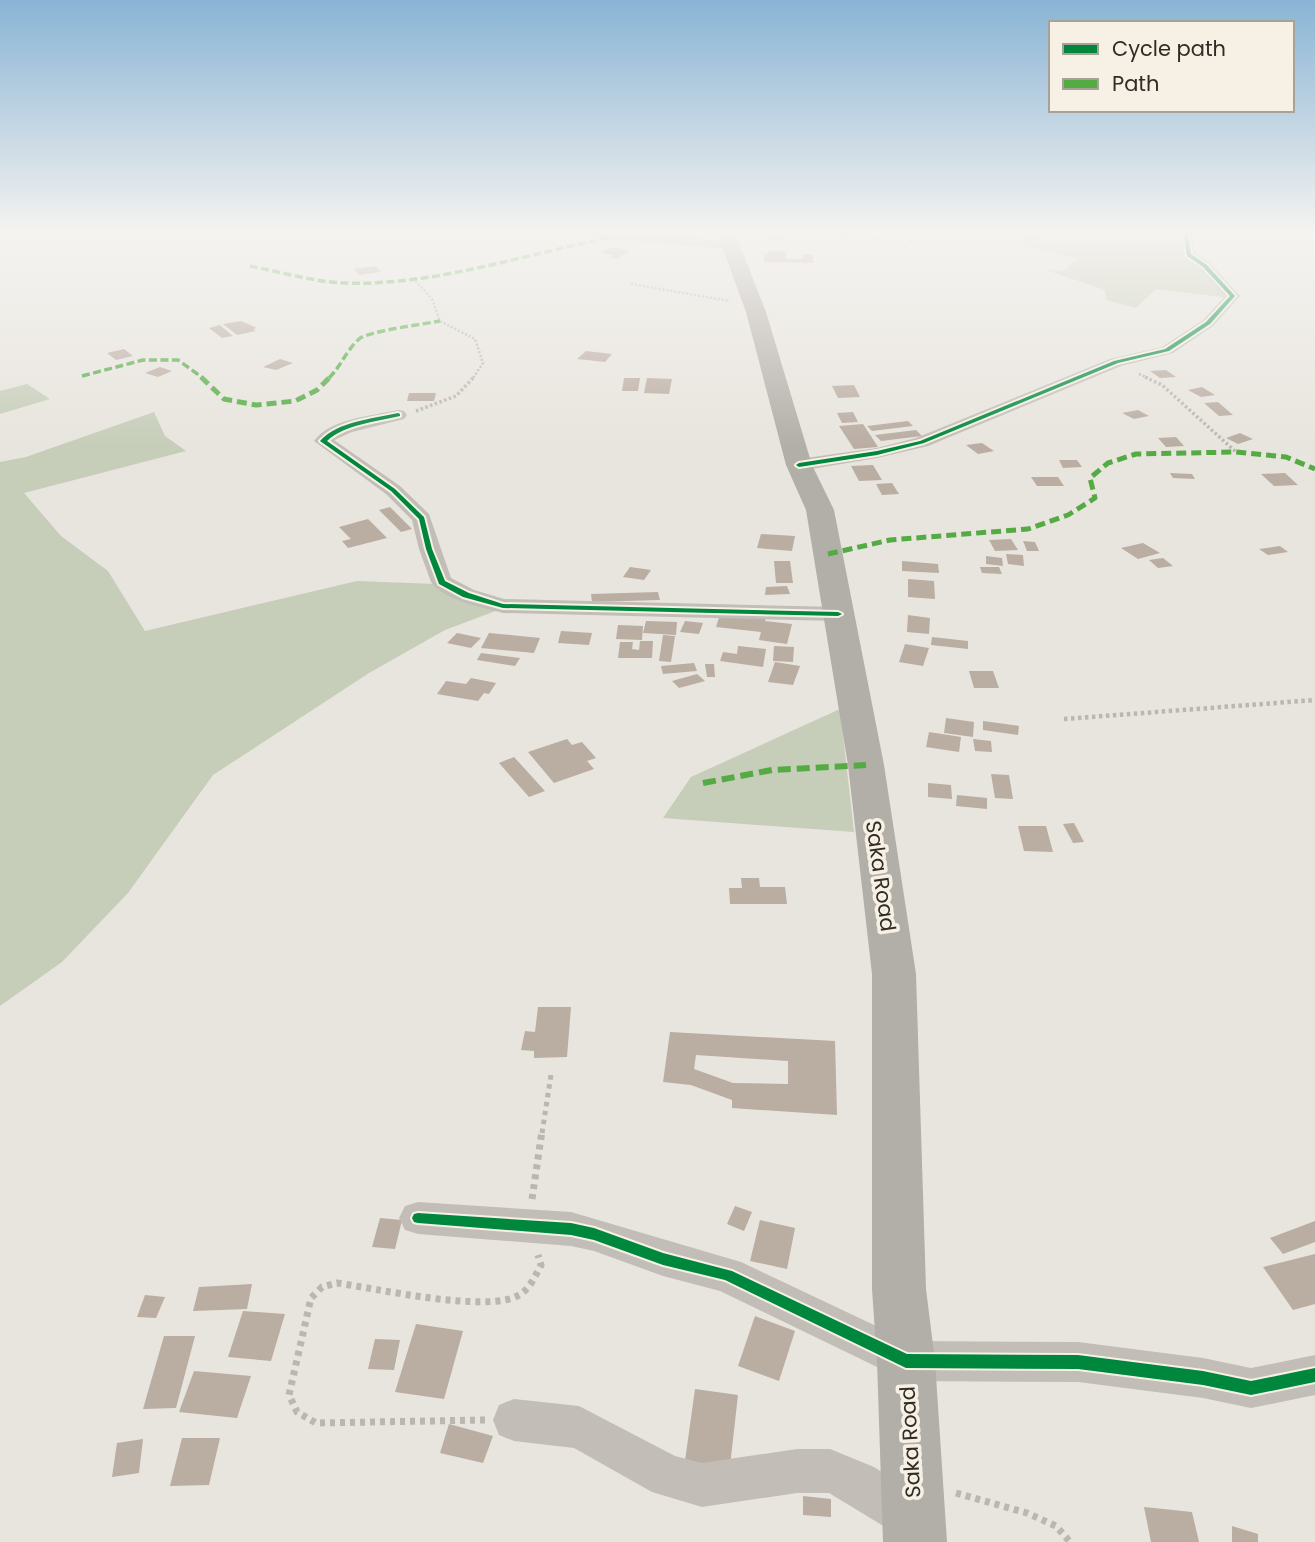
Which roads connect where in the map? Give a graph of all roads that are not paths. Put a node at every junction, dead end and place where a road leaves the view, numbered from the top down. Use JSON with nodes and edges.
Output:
{"nodes":[{"id":1,"x":752,"y":302,"type":"edge"},
{"id":2,"x":1227,"y":302,"type":"edge"},
{"id":3,"x":398,"y":415,"type":"road end"},
{"id":4,"x":799,"y":465,"type":"junction"},
{"id":5,"x":838,"y":614,"type":"junction"},
{"id":6,"x":418,"y":1218,"type":"dead end"},
{"id":7,"x":906,"y":1361,"type":"junction"},
{"id":8,"x":1315,"y":1375,"type":"edge"},
{"id":9,"x":514,"y":1420,"type":"road end"},
{"id":10,"x":913,"y":1514,"type":"edge"}],
"edges":[{"from":1,"to":4,"type":"main road","name":"Saka Road"},
{"from":2,"to":4,"type":"street"},
{"from":3,"to":5,"type":"street"},
{"from":4,"to":5,"type":"main road","name":"Saka Road"},
{"from":5,"to":7,"type":"main road","name":"Saka Road"},
{"from":6,"to":7,"type":"street"},
{"from":7,"to":8,"type":"street"},
{"from":7,"to":10,"type":"main road","name":"Saka Road"},
{"from":9,"to":10,"type":"street"}]}
